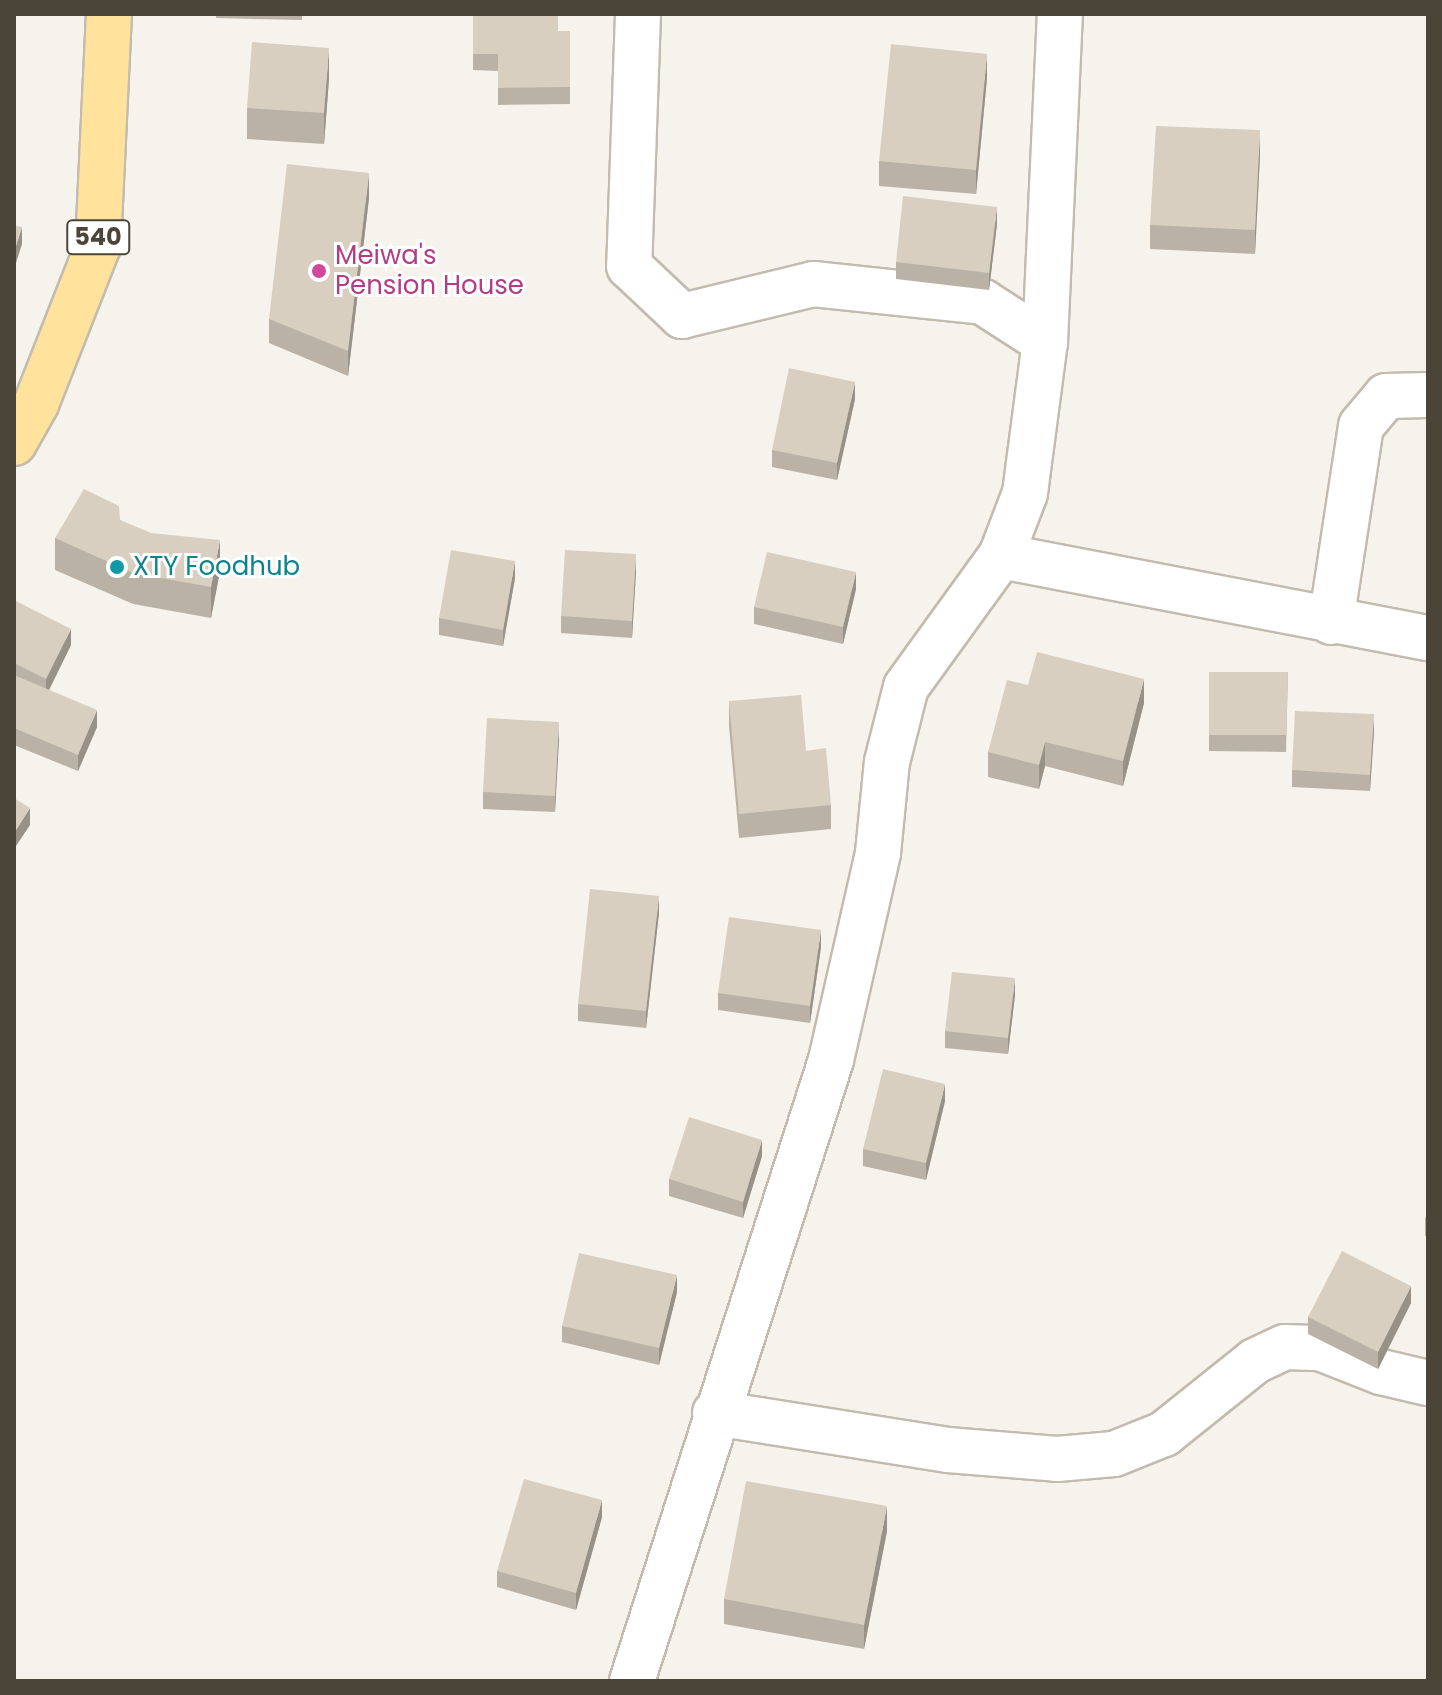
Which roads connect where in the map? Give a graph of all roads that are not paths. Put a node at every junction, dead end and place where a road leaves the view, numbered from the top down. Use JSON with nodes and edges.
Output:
{"nodes":[{"id":1,"x":109,"y":14,"type":"edge"},
{"id":2,"x":638,"y":14,"type":"edge"},
{"id":3,"x":1060,"y":14,"type":"edge"},
{"id":4,"x":1045,"y":342,"type":"junction"},
{"id":5,"x":1428,"y":395,"type":"edge"},
{"id":6,"x":25,"y":412,"type":"edge"},
{"id":7,"x":14,"y":443,"type":"edge"},
{"id":8,"x":1001,"y":556,"type":"junction"},
{"id":9,"x":1331,"y":622,"type":"junction"},
{"id":10,"x":1428,"y":638,"type":"edge"},
{"id":11,"x":1428,"y":1383,"type":"edge"},
{"id":12,"x":715,"y":1413,"type":"junction"},
{"id":13,"x":632,"y":1681,"type":"edge"}],
"edges":[{"from":1,"to":6,"type":"main road","number":"540"},
{"from":2,"to":4,"type":"street"},
{"from":3,"to":4,"type":"street"},
{"from":4,"to":8,"type":"street"},
{"from":5,"to":9,"type":"street"},
{"from":6,"to":7,"type":"main road","number":"540"},
{"from":8,"to":9,"type":"street"},
{"from":8,"to":12,"type":"street"},
{"from":9,"to":10,"type":"street"},
{"from":11,"to":12,"type":"street"},
{"from":12,"to":13,"type":"street"}]}
